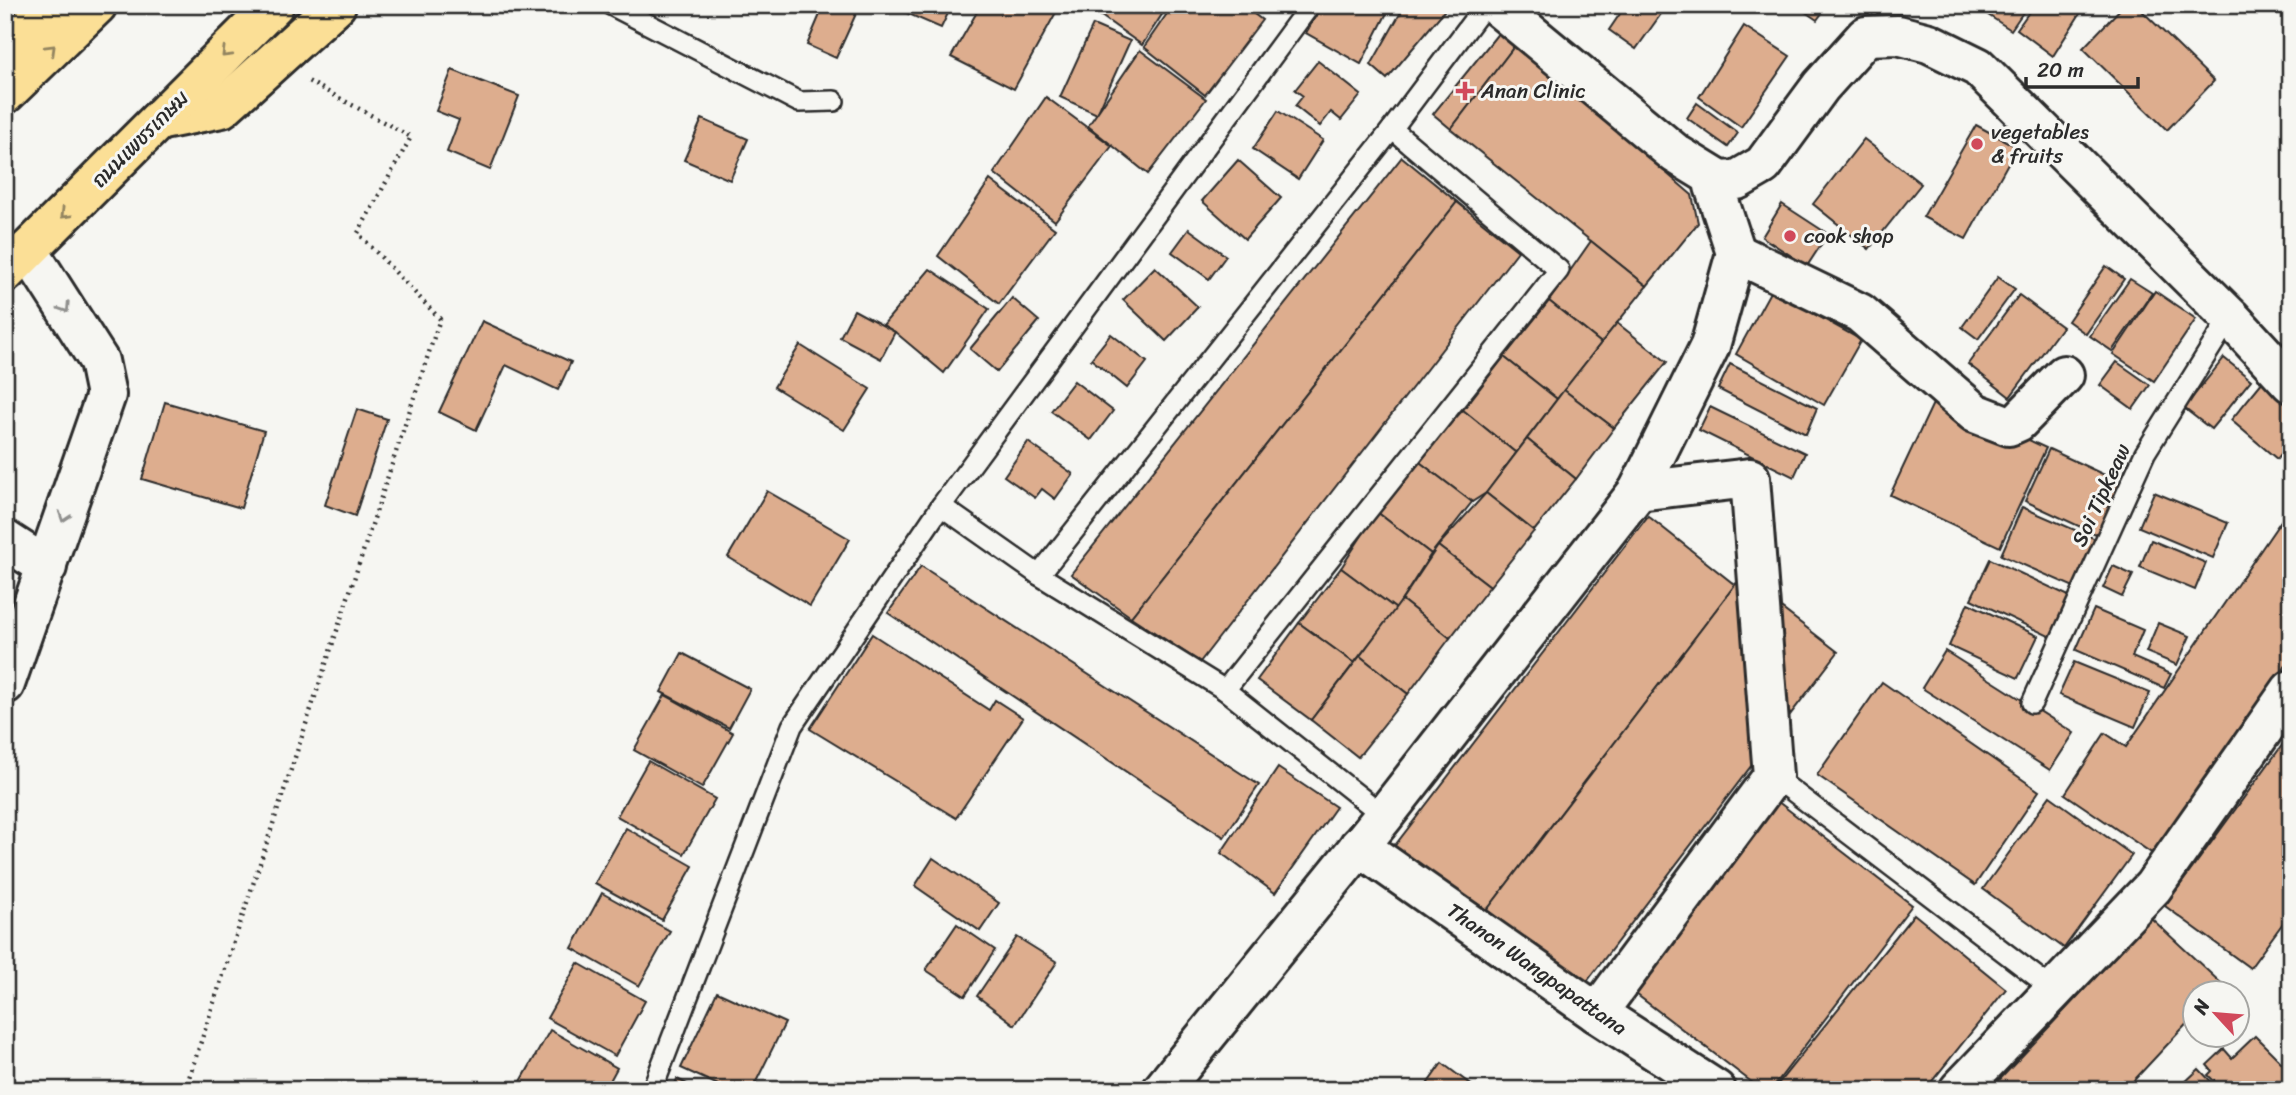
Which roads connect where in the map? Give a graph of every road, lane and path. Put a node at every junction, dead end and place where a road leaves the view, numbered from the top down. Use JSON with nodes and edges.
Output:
{"nodes":[{"id":1,"x":48,"y":5,"type":"edge"},
{"id":2,"x":97,"y":5,"type":"edge"},
{"id":3,"x":274,"y":5,"type":"edge"},
{"id":4,"x":336,"y":5,"type":"edge"},
{"id":5,"x":611,"y":5,"type":"edge"},
{"id":6,"x":1310,"y":5,"type":"edge"},
{"id":7,"x":1485,"y":5,"type":"edge"},
{"id":8,"x":1496,"y":5,"type":"edge"},
{"id":9,"x":273,"y":62,"type":"junction"},
{"id":10,"x":5,"y":69,"type":"edge"},
{"id":11,"x":5,"y":94,"type":"edge"},
{"id":12,"x":834,"y":101,"type":"dead end"},
{"id":13,"x":158,"y":121,"type":"junction"},
{"id":14,"x":1392,"y":129,"type":"junction"},
{"id":15,"x":1714,"y":186,"type":"dead end"},
{"id":16,"x":1736,"y":253,"type":"junction"},
{"id":17,"x":16,"y":262,"type":"edge"},
{"id":18,"x":2230,"y":317,"type":"junction"},
{"id":19,"x":2064,"y":375,"type":"dead end"},
{"id":20,"x":2291,"y":383,"type":"edge"},
{"id":21,"x":1638,"y":491,"type":"junction"},
{"id":22,"x":941,"y":506,"type":"junction"},
{"id":23,"x":5,"y":540,"type":"edge"},
{"id":24,"x":47,"y":567,"type":"junction"},
{"id":25,"x":1039,"y":575,"type":"junction"},
{"id":26,"x":5,"y":684,"type":"edge"},
{"id":27,"x":1226,"y":690,"type":"junction"},
{"id":28,"x":2291,"y":690,"type":"edge"},
{"id":29,"x":2032,"y":703,"type":"dead end"},
{"id":30,"x":1773,"y":776,"type":"junction"},
{"id":31,"x":1384,"y":817,"type":"junction"},
{"id":32,"x":1359,"y":846,"type":"junction"},
{"id":33,"x":2054,"y":990,"type":"junction"},
{"id":34,"x":1597,"y":1013,"type":"junction"},
{"id":35,"x":185,"y":1090,"type":"edge"},
{"id":36,"x":652,"y":1090,"type":"edge"},
{"id":37,"x":1162,"y":1090,"type":"edge"},
{"id":38,"x":1716,"y":1090,"type":"edge"},
{"id":39,"x":1959,"y":1090,"type":"edge"}],
"edges":[{"from":1,"to":10,"type":"highway"},
{"from":11,"to":2,"type":"highway","one_way":true},
{"from":3,"to":13,"type":"highway","name":"ถนนเพชรเกษม","one_way":true},
{"from":4,"to":9,"type":"highway"},
{"from":5,"to":12,"type":"lane"},
{"from":6,"to":22,"type":"lane"},
{"from":7,"to":14,"type":"lane"},
{"from":8,"to":18,"type":"street"},
{"from":9,"to":13,"type":"highway"},
{"from":9,"to":35,"type":"path"},
{"from":13,"to":17,"type":"highway","name":"ถนนเพชรเกษม","one_way":true},
{"from":14,"to":25,"type":"lane"},
{"from":14,"to":27,"type":"lane"},
{"from":15,"to":16,"type":"street"},
{"from":16,"to":19,"type":"street"},
{"from":16,"to":21,"type":"street"},
{"from":17,"to":24,"type":"street","one_way":true},
{"from":18,"to":20,"type":"street"},
{"from":18,"to":29,"type":"lane","name":"Soi Tipkeaw"},
{"from":21,"to":30,"type":"street"},
{"from":21,"to":31,"type":"street"},
{"from":22,"to":25,"type":"lane"},
{"from":22,"to":36,"type":"lane"},
{"from":23,"to":24,"type":"street"},
{"from":24,"to":26,"type":"street"},
{"from":25,"to":27,"type":"lane"},
{"from":27,"to":31,"type":"lane"},
{"from":28,"to":33,"type":"street"},
{"from":30,"to":33,"type":"lane"},
{"from":30,"to":34,"type":"street"},
{"from":31,"to":32,"type":"street"},
{"from":32,"to":34,"type":"street","name":"Thanon Wangpapattana"},
{"from":32,"to":37,"type":"street"},
{"from":33,"to":39,"type":"street"},
{"from":34,"to":38,"type":"street","name":"Thanon Wangpapattana"}]}
